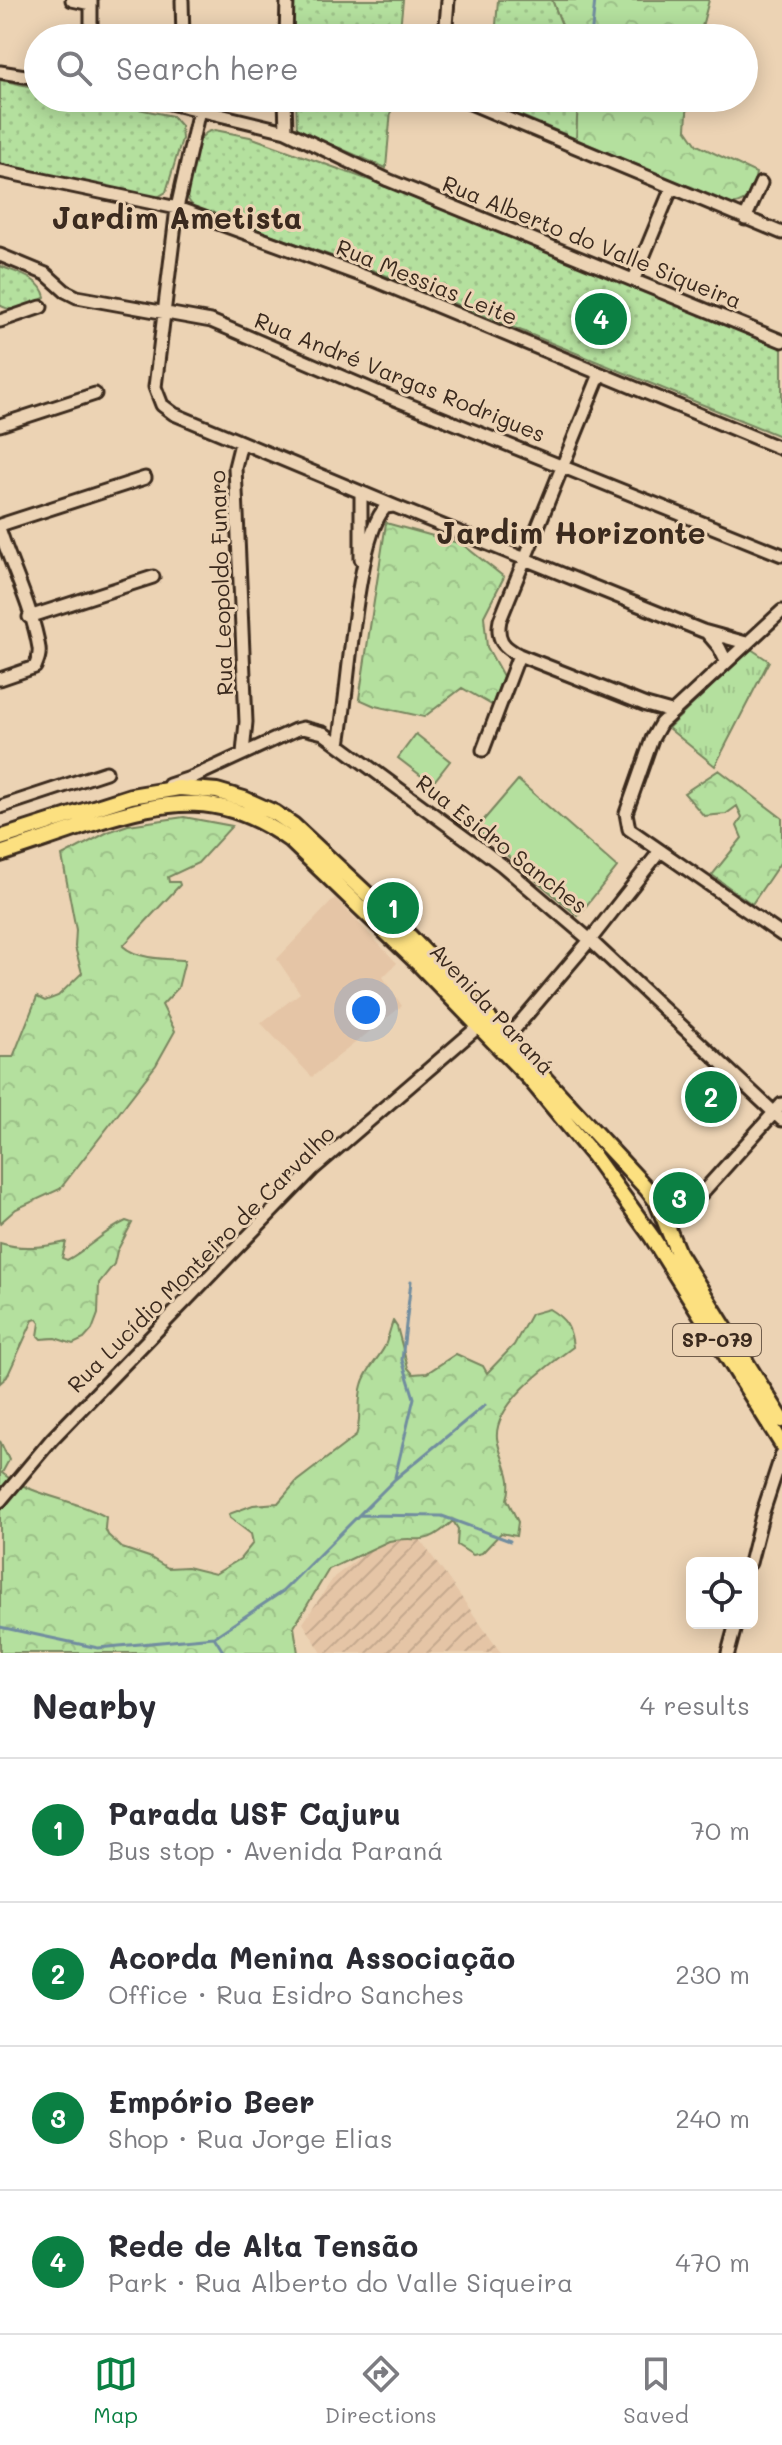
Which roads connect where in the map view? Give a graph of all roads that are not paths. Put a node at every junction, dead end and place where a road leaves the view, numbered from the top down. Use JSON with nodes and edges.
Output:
{"nodes":[{"id":1,"x":72,"y":0,"type":"edge"},
{"id":2,"x":182,"y":0,"type":"edge"},
{"id":3,"x":287,"y":0,"type":"edge"},
{"id":4,"x":448,"y":0,"type":"edge"},
{"id":5,"x":91,"y":2,"type":"edge"},
{"id":6,"x":91,"y":24,"type":"edge"},
{"id":7,"x":183,"y":24,"type":"edge"},
{"id":8,"x":286,"y":24,"type":"edge"},
{"id":9,"x":446,"y":24,"type":"edge"},
{"id":10,"x":0,"y":72,"type":"edge"},
{"id":11,"x":24,"y":76,"type":"edge"},
{"id":12,"x":199,"y":112,"type":"edge"},
{"id":13,"x":207,"y":112,"type":"edge"},
{"id":14,"x":285,"y":112,"type":"edge"},
{"id":15,"x":492,"y":112,"type":"edge"},
{"id":16,"x":286,"y":131,"type":"junction"},
{"id":17,"x":0,"y":171,"type":"edge"},
{"id":18,"x":761,"y":183,"type":"dead end"},
{"id":19,"x":672,"y":187,"type":"junction"},
{"id":20,"x":177,"y":208,"type":"junction"},
{"id":21,"x":745,"y":219,"type":"junction"},
{"id":22,"x":782,"y":233,"type":"edge"},
{"id":23,"x":0,"y":255,"type":"edge"},
{"id":24,"x":634,"y":279,"type":"junction"},
{"id":25,"x":41,"y":307,"type":"dead end"},
{"id":26,"x":166,"y":313,"type":"junction"},
{"id":27,"x":0,"y":321,"type":"edge"},
{"id":28,"x":782,"y":341,"type":"edge"},
{"id":29,"x":600,"y":374,"type":"junction"},
{"id":30,"x":95,"y":394,"type":"dead end"},
{"id":31,"x":0,"y":425,"type":"edge"},
{"id":32,"x":241,"y":443,"type":"junction"},
{"id":33,"x":782,"y":449,"type":"edge"},
{"id":34,"x":563,"y":466,"type":"junction"},
{"id":35,"x":145,"y":478,"type":"dead end"},
{"id":36,"x":361,"y":492,"type":"junction"},
{"id":37,"x":394,"y":506,"type":"junction"},
{"id":38,"x":0,"y":525,"type":"edge"},
{"id":39,"x":0,"y":531,"type":"edge"},
{"id":40,"x":782,"y":555,"type":"edge"},
{"id":41,"x":525,"y":559,"type":"junction"},
{"id":42,"x":361,"y":573,"type":"junction"},
{"id":43,"x":153,"y":577,"type":"dead end"},
{"id":44,"x":782,"y":611,"type":"edge"},
{"id":45,"x":29,"y":617,"type":"junction"},
{"id":46,"x":703,"y":631,"type":"junction"},
{"id":47,"x":746,"y":643,"type":"junction"},
{"id":48,"x":519,"y":655,"type":"junction"},
{"id":49,"x":726,"y":661,"type":"junction"},
{"id":50,"x":0,"y":679,"type":"edge"},
{"id":51,"x":646,"y":705,"type":"junction"},
{"id":52,"x":671,"y":712,"type":"junction"},
{"id":53,"x":246,"y":722,"type":"junction"},
{"id":54,"x":661,"y":723,"type":"junction"},
{"id":55,"x":271,"y":740,"type":"junction"},
{"id":56,"x":339,"y":744,"type":"junction"},
{"id":57,"x":483,"y":750,"type":"dead end"},
{"id":58,"x":243,"y":753,"type":"junction"},
{"id":59,"x":106,"y":772,"type":"dead end"},
{"id":60,"x":154,"y":790,"type":"junction"},
{"id":61,"x":0,"y":807,"type":"edge"},
{"id":62,"x":0,"y":838,"type":"edge"},
{"id":63,"x":660,"y":851,"type":"junction"},
{"id":64,"x":0,"y":854,"type":"edge"},
{"id":65,"x":782,"y":935,"type":"edge"},
{"id":66,"x":590,"y":940,"type":"junction"},
{"id":67,"x":479,"y":1026,"type":"junction"},
{"id":68,"x":507,"y":1038,"type":"junction"},
{"id":69,"x":779,"y":1112,"type":"edge"},
{"id":70,"x":593,"y":1155,"type":"junction"},
{"id":71,"x":665,"y":1223,"type":"junction"},
{"id":72,"x":782,"y":1420,"type":"edge"},
{"id":73,"x":782,"y":1444,"type":"edge"},
{"id":74,"x":782,"y":1454,"type":"edge"},
{"id":75,"x":0,"y":1501,"type":"edge"},
{"id":76,"x":752,"y":1557,"type":"edge"},
{"id":77,"x":734,"y":1629,"type":"edge"},
{"id":78,"x":728,"y":1653,"type":"edge"}],
"edges":[{"from":1,"to":5,"type":"street"},
{"from":2,"to":7,"type":"street"},
{"from":3,"to":8,"type":"street"},
{"from":4,"to":9,"type":"street"},
{"from":5,"to":6,"type":"street"},
{"from":10,"to":11,"type":"street"},
{"from":12,"to":20,"type":"street"},
{"from":13,"to":16,"type":"street","name":"Rua Alberto do Valle Siqueira"},
{"from":14,"to":16,"type":"street"},
{"from":15,"to":19,"type":"street"},
{"from":16,"to":24,"type":"street","name":"Rua Alberto do Valle Siqueira"},
{"from":17,"to":20,"type":"street","name":"Rua Messias Leite"},
{"from":18,"to":21,"type":"street"},
{"from":19,"to":21,"type":"street"},
{"from":19,"to":24,"type":"street"},
{"from":20,"to":26,"type":"street"},
{"from":20,"to":29,"type":"street","name":"Rua Messias Leite"},
{"from":21,"to":22,"type":"street"},
{"from":23,"to":26,"type":"street","name":"Rua André Vargas Rodrigues"},
{"from":24,"to":28,"type":"street","name":"Rua Alberto do Valle Siqueira"},
{"from":25,"to":27,"type":"street"},
{"from":26,"to":32,"type":"street"},
{"from":26,"to":34,"type":"street","name":"Rua André Vargas Rodrigues"},
{"from":29,"to":33,"type":"street","name":"Rua Messias Leite"},
{"from":29,"to":34,"type":"street"},
{"from":30,"to":31,"type":"street"},
{"from":32,"to":36,"type":"street"},
{"from":32,"to":53,"type":"street","name":"Rua Leopoldo Funaro"},
{"from":34,"to":40,"type":"street","name":"Rua André Vargas Rodrigues"},
{"from":34,"to":41,"type":"street"},
{"from":35,"to":38,"type":"street"},
{"from":36,"to":37,"type":"street"},
{"from":36,"to":42,"type":"street"},
{"from":37,"to":41,"type":"street"},
{"from":37,"to":42,"type":"street"},
{"from":39,"to":45,"type":"street"},
{"from":41,"to":46,"type":"street"},
{"from":41,"to":48,"type":"street"},
{"from":42,"to":56,"type":"street"},
{"from":43,"to":45,"type":"street"},
{"from":44,"to":47,"type":"street"},
{"from":45,"to":50,"type":"street"},
{"from":46,"to":47,"type":"street"},
{"from":46,"to":49,"type":"street"},
{"from":47,"to":49,"type":"street"},
{"from":48,"to":51,"type":"street"},
{"from":48,"to":57,"type":"street"},
{"from":49,"to":52,"type":"street"},
{"from":51,"to":52,"type":"street"},
{"from":51,"to":54,"type":"street"},
{"from":52,"to":54,"type":"street"},
{"from":53,"to":55,"type":"street","name":"Rua Leopoldo Funaro"},
{"from":53,"to":58,"type":"street","name":"Rua Leopoldo Funaro"},
{"from":54,"to":63,"type":"street"},
{"from":55,"to":56,"type":"street","name":"Rua Esidro Sanches"},
{"from":55,"to":58,"type":"street","name":"Rua Esidro Sanches"},
{"from":56,"to":66,"type":"street","name":"Rua Esidro Sanches"},
{"from":58,"to":60,"type":"street","name":"Rua Esidro Sanches"},
{"from":59,"to":61,"type":"street"},
{"from":60,"to":62,"type":"main road","name":"Avenida Paraná","number":"SP-079"},
{"from":60,"to":68,"type":"main road","name":"Avenida Paraná","number":"SP-079"},
{"from":63,"to":65,"type":"street"},
{"from":63,"to":66,"type":"street"},
{"from":64,"to":67,"type":"main road","name":"Avenida Paraná","number":"SP-079"},
{"from":66,"to":68,"type":"street"},
{"from":66,"to":69,"type":"street","name":"Rua Esidro Sanches"},
{"from":67,"to":70,"type":"main road","name":"Avenida Paraná","number":"SP-079"},
{"from":67,"to":75,"type":"street","name":"Rua Lucídio Monteiro de Carvalho"},
{"from":68,"to":71,"type":"main road","name":"Avenida Paraná","number":"SP-079"},
{"from":69,"to":71,"type":"street"},
{"from":70,"to":71,"type":"main road"},
{"from":70,"to":73,"type":"main road","name":"Avenida Paraná","number":"SP-079"},
{"from":71,"to":72,"type":"main road","name":"Avenida Paraná","number":"SP-079"},
{"from":74,"to":76,"type":"street"},
{"from":77,"to":78,"type":"street"}]}
